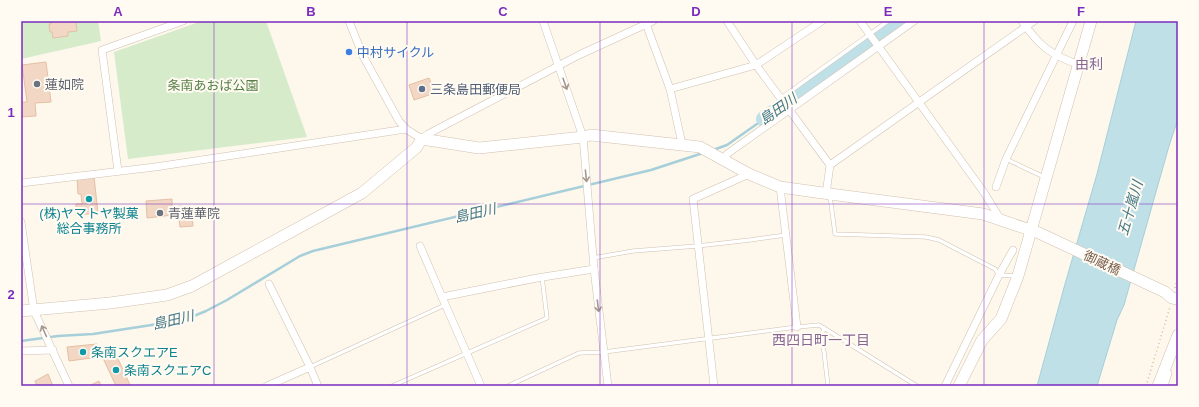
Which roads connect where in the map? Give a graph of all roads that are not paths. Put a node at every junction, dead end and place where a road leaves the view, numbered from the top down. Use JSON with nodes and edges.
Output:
{"nodes":[{"id":1,"x":183,"y":21,"type":"edge"},
{"id":2,"x":349,"y":21,"type":"edge"},
{"id":3,"x":543,"y":21,"type":"edge"},
{"id":4,"x":654,"y":21,"type":"edge"},
{"id":5,"x":727,"y":21,"type":"edge"},
{"id":6,"x":822,"y":21,"type":"edge"},
{"id":7,"x":860,"y":21,"type":"edge"},
{"id":8,"x":888,"y":21,"type":"edge"},
{"id":9,"x":914,"y":21,"type":"edge"},
{"id":10,"x":1034,"y":21,"type":"edge"},
{"id":11,"x":1073,"y":21,"type":"edge"},
{"id":12,"x":1091,"y":21,"type":"edge"},
{"id":13,"x":645,"y":23,"type":"edge"},
{"id":14,"x":1024,"y":24,"type":"edge"},
{"id":15,"x":870,"y":35,"type":"junction"},
{"id":16,"x":878,"y":46,"type":"junction"},
{"id":17,"x":1057,"y":56,"type":"junction"},
{"id":18,"x":756,"y":65,"type":"junction"},
{"id":19,"x":1079,"y":65,"type":"junction"},
{"id":20,"x":558,"y":66,"type":"junction"},
{"id":21,"x":670,"y":89,"type":"junction"},
{"id":22,"x":781,"y":98,"type":"junction"},
{"id":23,"x":918,"y":102,"type":"junction"},
{"id":24,"x":790,"y":109,"type":"junction"},
{"id":25,"x":406,"y":129,"type":"junction"},
{"id":26,"x":583,"y":137,"type":"junction"},
{"id":27,"x":422,"y":139,"type":"junction"},
{"id":28,"x":682,"y":144,"type":"junction"},
{"id":29,"x":1006,"y":159,"type":"junction"},
{"id":30,"x":725,"y":161,"type":"junction"},
{"id":31,"x":830,"y":165,"type":"junction"},
{"id":32,"x":118,"y":171,"type":"junction"},
{"id":33,"x":749,"y":174,"type":"junction"},
{"id":34,"x":1046,"y":178,"type":"junction"},
{"id":35,"x":21,"y":183,"type":"edge"},
{"id":36,"x":780,"y":186,"type":"junction"},
{"id":37,"x":996,"y":187,"type":"dead end"},
{"id":38,"x":828,"y":194,"type":"junction"},
{"id":39,"x":1002,"y":220,"type":"junction"},
{"id":40,"x":21,"y":222,"type":"edge"},
{"id":41,"x":1035,"y":232,"type":"junction"},
{"id":42,"x":786,"y":235,"type":"junction"},
{"id":43,"x":420,"y":246,"type":"dead end"},
{"id":44,"x":697,"y":246,"type":"junction"},
{"id":45,"x":1013,"y":250,"type":"dead end"},
{"id":46,"x":593,"y":258,"type":"junction"},
{"id":47,"x":594,"y":269,"type":"junction"},
{"id":48,"x":999,"y":275,"type":"junction"},
{"id":49,"x":1018,"y":276,"type":"junction"},
{"id":50,"x":542,"y":277,"type":"junction"},
{"id":51,"x":269,"y":284,"type":"dead end"},
{"id":52,"x":1172,"y":296,"type":"edge"},
{"id":53,"x":442,"y":297,"type":"junction"},
{"id":54,"x":445,"y":305,"type":"junction"},
{"id":55,"x":21,"y":311,"type":"edge"},
{"id":56,"x":34,"y":311,"type":"junction"},
{"id":57,"x":797,"y":327,"type":"junction"},
{"id":58,"x":824,"y":328,"type":"junction"},
{"id":59,"x":1178,"y":335,"type":"edge"},
{"id":60,"x":708,"y":339,"type":"junction"},
{"id":61,"x":1174,"y":347,"type":"junction"},
{"id":62,"x":53,"y":350,"type":"junction"},
{"id":63,"x":21,"y":351,"type":"edge"},
{"id":64,"x":604,"y":352,"type":"junction"},
{"id":65,"x":466,"y":353,"type":"junction"},
{"id":66,"x":310,"y":367,"type":"junction"},
{"id":67,"x":69,"y":386,"type":"edge"},
{"id":68,"x":267,"y":386,"type":"edge"},
{"id":69,"x":318,"y":386,"type":"edge"},
{"id":70,"x":392,"y":386,"type":"edge"},
{"id":71,"x":481,"y":386,"type":"edge"},
{"id":72,"x":508,"y":386,"type":"edge"},
{"id":73,"x":608,"y":386,"type":"edge"},
{"id":74,"x":714,"y":386,"type":"edge"},
{"id":75,"x":828,"y":386,"type":"edge"},
{"id":76,"x":917,"y":386,"type":"edge"},
{"id":77,"x":945,"y":386,"type":"edge"},
{"id":78,"x":959,"y":386,"type":"edge"},
{"id":79,"x":1158,"y":386,"type":"edge"},
{"id":80,"x":1164,"y":386,"type":"edge"}],
"edges":[{"from":1,"to":32,"type":"street"},
{"from":2,"to":25,"type":"street"},
{"from":3,"to":20,"type":"street"},
{"from":4,"to":13,"type":"street"},
{"from":5,"to":18,"type":"street"},
{"from":6,"to":18,"type":"street"},
{"from":7,"to":15,"type":"street"},
{"from":8,"to":15,"type":"lane"},
{"from":9,"to":16,"type":"street"},
{"from":10,"to":14,"type":"street"},
{"from":11,"to":17,"type":"street"},
{"from":12,"to":19,"type":"street"},
{"from":13,"to":20,"type":"street"},
{"from":13,"to":21,"type":"street"},
{"from":14,"to":17,"type":"street"},
{"from":14,"to":23,"type":"street"},
{"from":15,"to":16,"type":"street"},
{"from":15,"to":22,"type":"lane"},
{"from":16,"to":23,"type":"street"},
{"from":16,"to":24,"type":"street"},
{"from":17,"to":19,"type":"street"},
{"from":17,"to":29,"type":"street"},
{"from":18,"to":21,"type":"street"},
{"from":18,"to":22,"type":"street"},
{"from":19,"to":34,"type":"street"},
{"from":20,"to":26,"type":"street","one_way":true},
{"from":20,"to":27,"type":"street"},
{"from":21,"to":28,"type":"street"},
{"from":22,"to":24,"type":"street"},
{"from":23,"to":31,"type":"street"},
{"from":23,"to":39,"type":"street"},
{"from":24,"to":30,"type":"street"},
{"from":24,"to":31,"type":"street"},
{"from":25,"to":27,"type":"street"},
{"from":25,"to":32,"type":"street"},
{"from":26,"to":27,"type":"street","name":"御蔵橋"},
{"from":26,"to":28,"type":"street","name":"御蔵橋"},
{"from":26,"to":46,"type":"street","one_way":true},
{"from":27,"to":56,"type":"street"},
{"from":28,"to":30,"type":"street","name":"御蔵橋"},
{"from":29,"to":34,"type":"lane"},
{"from":29,"to":37,"type":"street"},
{"from":30,"to":33,"type":"street","name":"御蔵橋"},
{"from":31,"to":38,"type":"street"},
{"from":32,"to":35,"type":"street"},
{"from":33,"to":36,"type":"street","name":"御蔵橋"},
{"from":33,"to":44,"type":"street"},
{"from":34,"to":41,"type":"street"},
{"from":36,"to":38,"type":"street","name":"御蔵橋"},
{"from":36,"to":42,"type":"street"},
{"from":38,"to":39,"type":"street","name":"御蔵橋"},
{"from":38,"to":48,"type":"lane"},
{"from":39,"to":41,"type":"street","name":"御蔵橋"},
{"from":40,"to":56,"type":"street"},
{"from":41,"to":49,"type":"street"},
{"from":41,"to":52,"type":"street","name":"御蔵橋"},
{"from":42,"to":44,"type":"lane"},
{"from":42,"to":57,"type":"street"},
{"from":43,"to":53,"type":"street"},
{"from":44,"to":46,"type":"lane"},
{"from":44,"to":60,"type":"street"},
{"from":45,"to":48,"type":"street"},
{"from":46,"to":47,"type":"street"},
{"from":47,"to":50,"type":"street"},
{"from":47,"to":64,"type":"street","one_way":true},
{"from":48,"to":49,"type":"lane"},
{"from":48,"to":77,"type":"street"},
{"from":49,"to":78,"type":"street"},
{"from":50,"to":53,"type":"street"},
{"from":50,"to":65,"type":"lane"},
{"from":51,"to":66,"type":"street"},
{"from":53,"to":54,"type":"street"},
{"from":54,"to":65,"type":"street"},
{"from":54,"to":66,"type":"lane"},
{"from":55,"to":56,"type":"street"},
{"from":62,"to":56,"type":"street","one_way":true},
{"from":57,"to":58,"type":"lane"},
{"from":57,"to":60,"type":"lane"},
{"from":58,"to":75,"type":"lane"},
{"from":58,"to":76,"type":"lane"},
{"from":59,"to":61,"type":"street"},
{"from":60,"to":64,"type":"lane"},
{"from":60,"to":74,"type":"street"},
{"from":61,"to":79,"type":"street"},
{"from":61,"to":80,"type":"street"},
{"from":62,"to":63,"type":"street"},
{"from":62,"to":67,"type":"street"},
{"from":64,"to":72,"type":"lane"},
{"from":64,"to":73,"type":"street"},
{"from":65,"to":70,"type":"lane"},
{"from":65,"to":71,"type":"street"},
{"from":66,"to":68,"type":"street"},
{"from":66,"to":69,"type":"street"}]}
